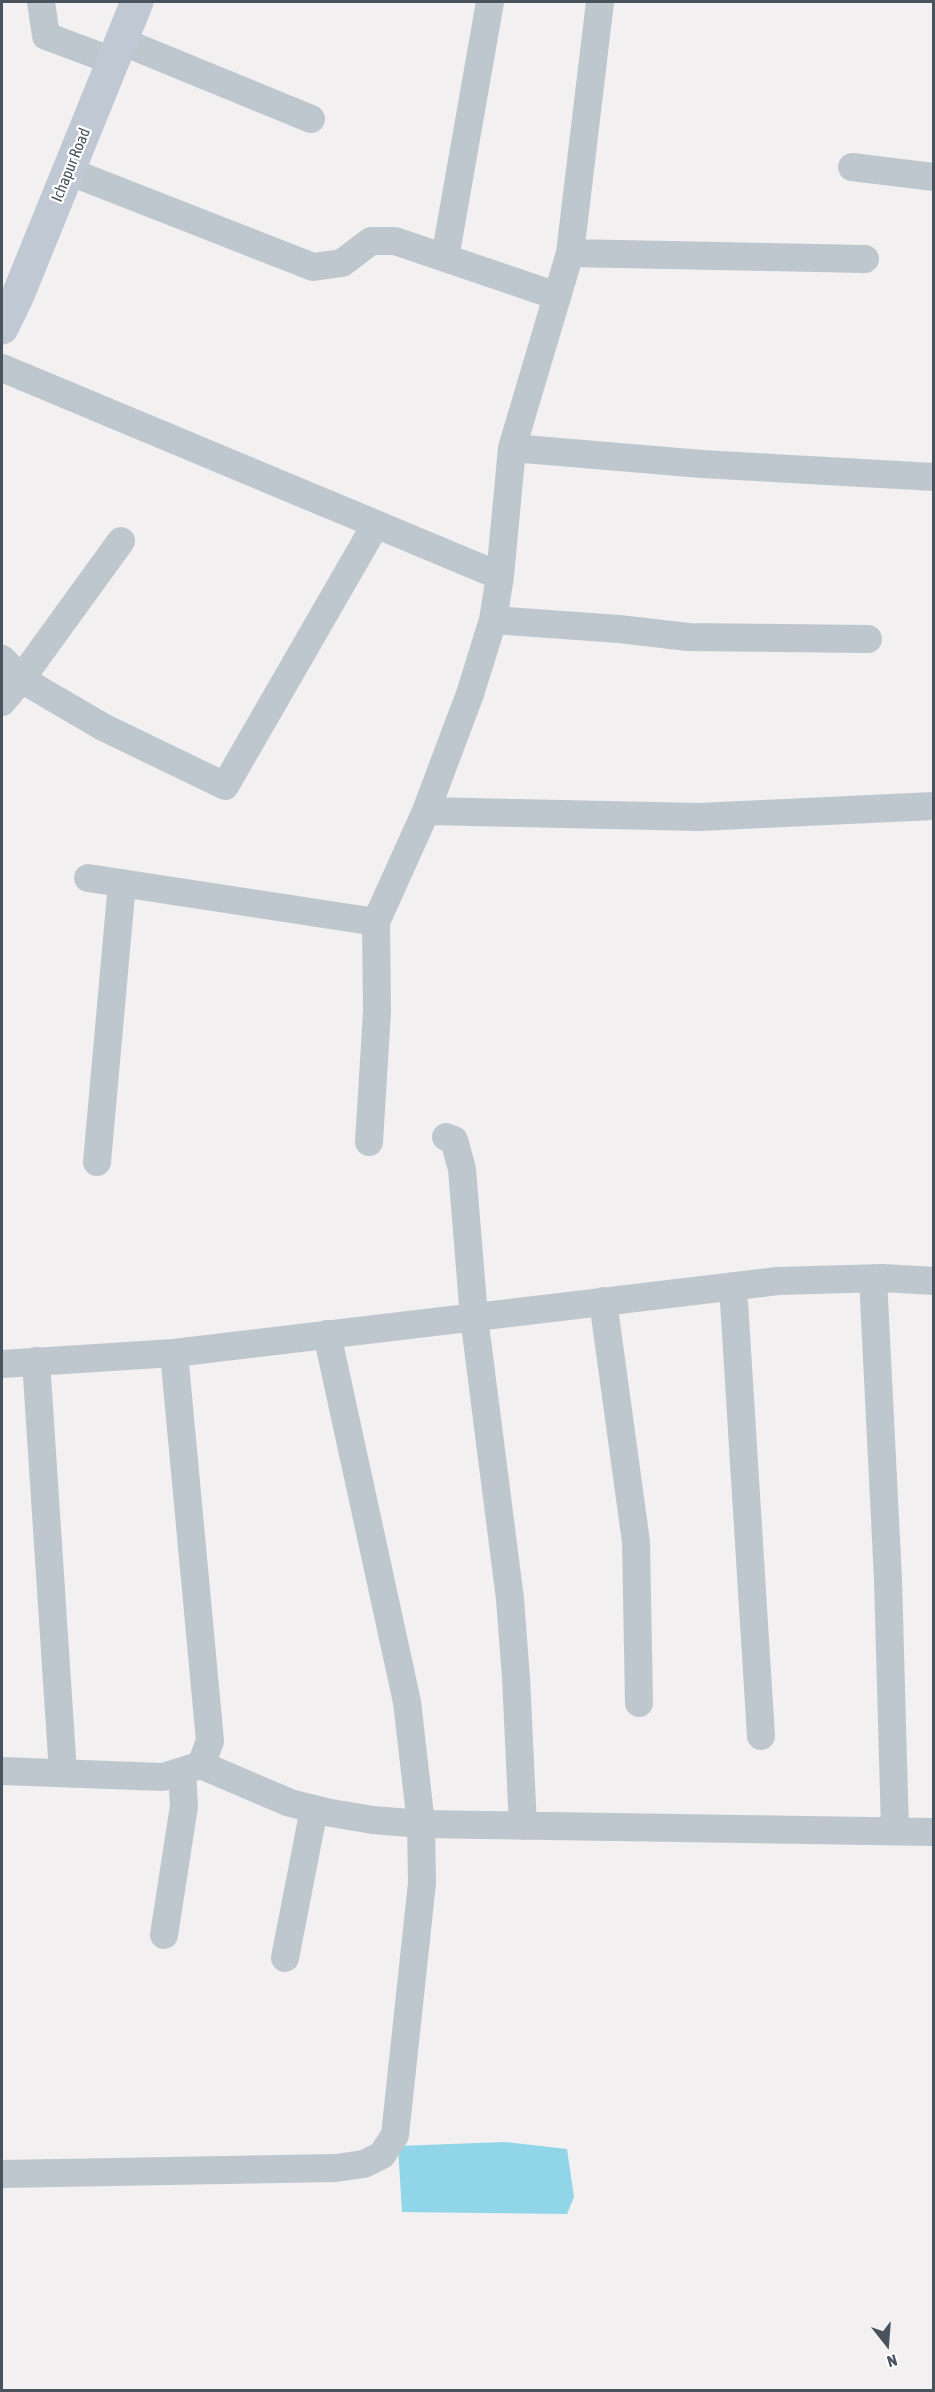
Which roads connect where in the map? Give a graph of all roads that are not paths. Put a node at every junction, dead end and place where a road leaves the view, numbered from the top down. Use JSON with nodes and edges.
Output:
{"nodes":[{"id":1,"x":41,"y":2,"type":"edge"},
{"id":2,"x":137,"y":2,"type":"edge"},
{"id":3,"x":490,"y":2,"type":"edge"},
{"id":4,"x":600,"y":2,"type":"edge"},
{"id":5,"x":117,"y":51,"type":"junction"},
{"id":6,"x":311,"y":118,"type":"dead end"},
{"id":7,"x":852,"y":167,"type":"dead end"},
{"id":8,"x":68,"y":171,"type":"junction"},
{"id":9,"x":933,"y":177,"type":"edge"},
{"id":10,"x":570,"y":253,"type":"junction"},
{"id":11,"x":445,"y":258,"type":"junction"},
{"id":12,"x":865,"y":259,"type":"dead end"},
{"id":13,"x":557,"y":296,"type":"junction"},
{"id":14,"x":2,"y":328,"type":"edge"},
{"id":15,"x":2,"y":368,"type":"edge"},
{"id":16,"x":512,"y":448,"type":"junction"},
{"id":17,"x":933,"y":477,"type":"edge"},
{"id":18,"x":376,"y":524,"type":"junction"},
{"id":19,"x":121,"y":542,"type":"dead end"},
{"id":20,"x":500,"y":576,"type":"junction"},
{"id":21,"x":493,"y":620,"type":"junction"},
{"id":22,"x":868,"y":639,"type":"dead end"},
{"id":23,"x":2,"y":659,"type":"edge"},
{"id":24,"x":21,"y":680,"type":"junction"},
{"id":25,"x":2,"y":702,"type":"edge"},
{"id":26,"x":933,"y":806,"type":"edge"},
{"id":27,"x":426,"y":811,"type":"junction"},
{"id":28,"x":88,"y":878,"type":"dead end"},
{"id":29,"x":122,"y":883,"type":"junction"},
{"id":30,"x":376,"y":922,"type":"junction"},
{"id":31,"x":446,"y":1137,"type":"dead end"},
{"id":32,"x":369,"y":1142,"type":"dead end"},
{"id":33,"x":97,"y":1162,"type":"dead end"},
{"id":34,"x":873,"y":1278,"type":"junction"},
{"id":35,"x":933,"y":1281,"type":"edge"},
{"id":36,"x":733,"y":1286,"type":"junction"},
{"id":37,"x":603,"y":1301,"type":"junction"},
{"id":38,"x":474,"y":1317,"type":"junction"},
{"id":39,"x":327,"y":1334,"type":"junction"},
{"id":40,"x":174,"y":1353,"type":"junction"},
{"id":41,"x":36,"y":1361,"type":"junction"},
{"id":42,"x":2,"y":1364,"type":"edge"},
{"id":43,"x":639,"y":1703,"type":"dead end"},
{"id":44,"x":761,"y":1736,"type":"dead end"},
{"id":45,"x":191,"y":1768,"type":"junction"},
{"id":46,"x":2,"y":1771,"type":"edge"},
{"id":47,"x":63,"y":1773,"type":"junction"},
{"id":48,"x":314,"y":1809,"type":"junction"},
{"id":49,"x":421,"y":1824,"type":"junction"},
{"id":50,"x":522,"y":1826,"type":"junction"},
{"id":51,"x":895,"y":1831,"type":"junction"},
{"id":52,"x":933,"y":1832,"type":"edge"},
{"id":53,"x":164,"y":1935,"type":"dead end"},
{"id":54,"x":285,"y":1958,"type":"dead end"},
{"id":55,"x":2,"y":2174,"type":"edge"}],
"edges":[{"from":1,"to":5,"type":"street"},
{"from":2,"to":5,"type":"street","name":"Ichapur Road"},
{"from":3,"to":11,"type":"street"},
{"from":4,"to":10,"type":"street"},
{"from":5,"to":6,"type":"street"},
{"from":5,"to":8,"type":"street","name":"Ichapur Road"},
{"from":7,"to":9,"type":"street"},
{"from":8,"to":11,"type":"street"},
{"from":8,"to":14,"type":"street","name":"Ichapur Road"},
{"from":10,"to":12,"type":"street"},
{"from":10,"to":13,"type":"street"},
{"from":11,"to":13,"type":"street"},
{"from":13,"to":16,"type":"street"},
{"from":15,"to":18,"type":"street"},
{"from":16,"to":17,"type":"street"},
{"from":16,"to":20,"type":"street"},
{"from":18,"to":20,"type":"street"},
{"from":18,"to":24,"type":"street"},
{"from":19,"to":24,"type":"street"},
{"from":20,"to":21,"type":"street"},
{"from":21,"to":22,"type":"street"},
{"from":21,"to":27,"type":"street"},
{"from":23,"to":24,"type":"street"},
{"from":24,"to":25,"type":"street"},
{"from":26,"to":27,"type":"street"},
{"from":27,"to":30,"type":"street"},
{"from":28,"to":29,"type":"street"},
{"from":29,"to":30,"type":"street"},
{"from":29,"to":33,"type":"street"},
{"from":30,"to":32,"type":"street"},
{"from":31,"to":38,"type":"street"},
{"from":34,"to":35,"type":"street"},
{"from":34,"to":36,"type":"street"},
{"from":34,"to":51,"type":"street"},
{"from":36,"to":37,"type":"street"},
{"from":36,"to":44,"type":"street"},
{"from":37,"to":38,"type":"street"},
{"from":37,"to":43,"type":"street"},
{"from":38,"to":39,"type":"street"},
{"from":38,"to":50,"type":"street"},
{"from":39,"to":40,"type":"street"},
{"from":39,"to":49,"type":"street"},
{"from":40,"to":41,"type":"street"},
{"from":40,"to":45,"type":"street"},
{"from":41,"to":42,"type":"street"},
{"from":41,"to":47,"type":"street"},
{"from":45,"to":47,"type":"street"},
{"from":45,"to":48,"type":"street"},
{"from":45,"to":53,"type":"street"},
{"from":46,"to":47,"type":"street"},
{"from":48,"to":49,"type":"street"},
{"from":48,"to":54,"type":"street"},
{"from":49,"to":50,"type":"street"},
{"from":49,"to":55,"type":"street"},
{"from":50,"to":51,"type":"street"},
{"from":51,"to":52,"type":"street"}]}
